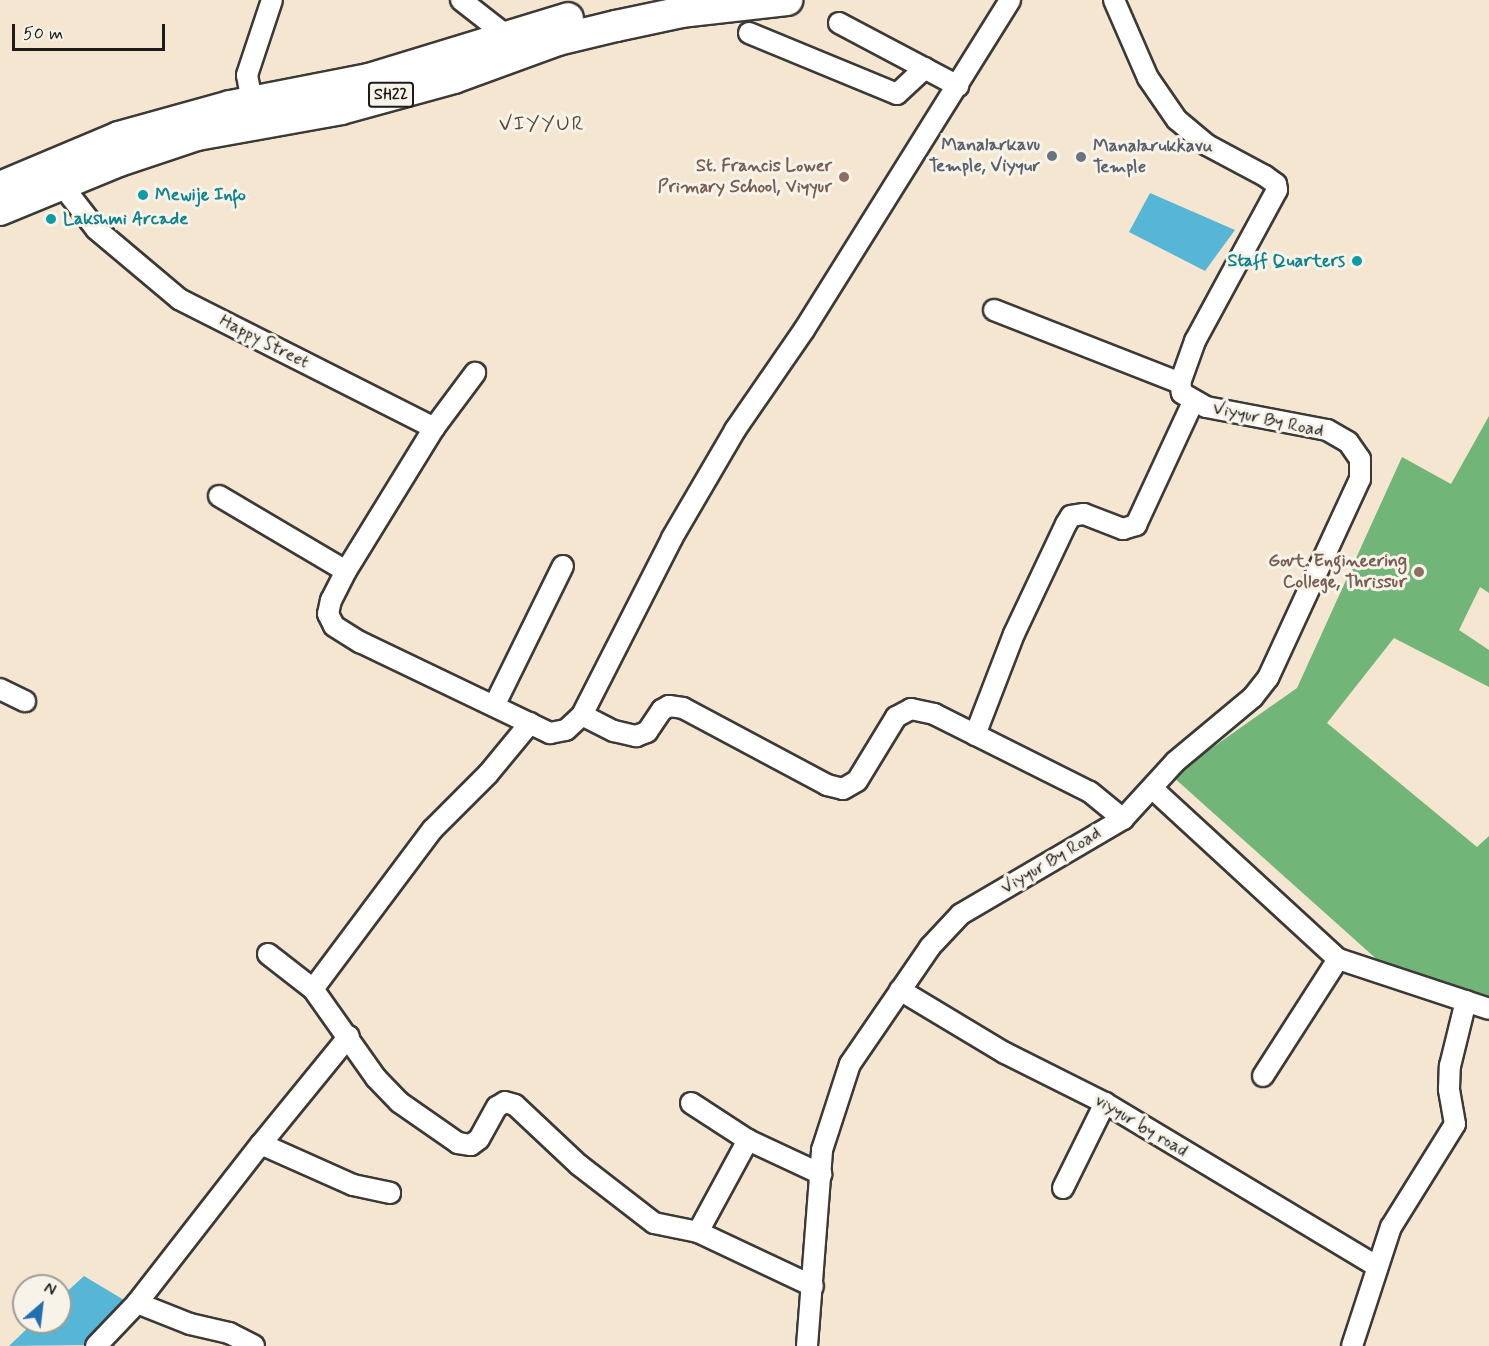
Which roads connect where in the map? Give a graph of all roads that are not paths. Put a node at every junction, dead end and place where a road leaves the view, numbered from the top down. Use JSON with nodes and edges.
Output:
{"nodes":[{"id":1,"x":272,"y":0,"type":"edge"},
{"id":2,"x":460,"y":0,"type":"edge"},
{"id":3,"x":653,"y":0,"type":"edge"},
{"id":4,"x":787,"y":0,"type":"edge"},
{"id":5,"x":1010,"y":0,"type":"edge"},
{"id":6,"x":1114,"y":0,"type":"edge"},
{"id":7,"x":839,"y":23,"type":"dead end"},
{"id":8,"x":748,"y":33,"type":"dead end"},
{"id":9,"x":507,"y":36,"type":"junction"},
{"id":10,"x":925,"y":68,"type":"junction"},
{"id":11,"x":958,"y":86,"type":"junction"},
{"id":12,"x":252,"y":100,"type":"junction"},
{"id":13,"x":54,"y":176,"type":"junction"},
{"id":14,"x":0,"y":187,"type":"edge"},
{"id":15,"x":0,"y":210,"type":"edge"},
{"id":16,"x":994,"y":310,"type":"dead end"},
{"id":17,"x":475,"y":373,"type":"dead end"},
{"id":18,"x":1180,"y":383,"type":"junction"},
{"id":19,"x":1193,"y":402,"type":"junction"},
{"id":20,"x":434,"y":428,"type":"junction"},
{"id":21,"x":219,"y":496,"type":"dead end"},
{"id":22,"x":563,"y":566,"type":"dead end"},
{"id":23,"x":346,"y":572,"type":"junction"},
{"id":24,"x":0,"y":689,"type":"edge"},
{"id":25,"x":25,"y":701,"type":"dead end"},
{"id":26,"x":494,"y":706,"type":"junction"},
{"id":27,"x":582,"y":715,"type":"junction"},
{"id":28,"x":530,"y":723,"type":"junction"},
{"id":29,"x":975,"y":735,"type":"junction"},
{"id":30,"x":1153,"y":789,"type":"junction"},
{"id":31,"x":1123,"y":819,"type":"junction"},
{"id":32,"x":268,"y":954,"type":"dead end"},
{"id":33,"x":1338,"y":959,"type":"junction"},
{"id":34,"x":313,"y":989,"type":"junction"},
{"id":35,"x":900,"y":990,"type":"junction"},
{"id":36,"x":1467,"y":1001,"type":"junction"},
{"id":37,"x":1489,"y":1009,"type":"edge"},
{"id":38,"x":349,"y":1036,"type":"junction"},
{"id":39,"x":1263,"y":1076,"type":"dead end"},
{"id":40,"x":691,"y":1103,"type":"dead end"},
{"id":41,"x":1105,"y":1103,"type":"junction"},
{"id":42,"x":748,"y":1140,"type":"junction"},
{"id":43,"x":261,"y":1144,"type":"junction"},
{"id":44,"x":821,"y":1174,"type":"junction"},
{"id":45,"x":1063,"y":1188,"type":"dead end"},
{"id":46,"x":390,"y":1193,"type":"dead end"},
{"id":47,"x":698,"y":1232,"type":"junction"},
{"id":48,"x":1378,"y":1267,"type":"junction"},
{"id":49,"x":813,"y":1286,"type":"junction"},
{"id":50,"x":137,"y":1303,"type":"junction"},
{"id":51,"x":96,"y":1346,"type":"edge"},
{"id":52,"x":254,"y":1346,"type":"edge"},
{"id":53,"x":807,"y":1346,"type":"edge"},
{"id":54,"x":1352,"y":1346,"type":"edge"}],
"edges":[{"from":1,"to":12,"type":"street"},
{"from":2,"to":9,"type":"street"},
{"from":3,"to":9,"type":"main road","number":"SH22"},
{"from":4,"to":13,"type":"main road","number":"SH22"},
{"from":5,"to":11,"type":"street"},
{"from":6,"to":18,"type":"street"},
{"from":7,"to":10,"type":"street"},
{"from":8,"to":10,"type":"street"},
{"from":9,"to":12,"type":"main road","number":"SH22"},
{"from":10,"to":11,"type":"street"},
{"from":11,"to":27,"type":"street"},
{"from":12,"to":13,"type":"main road","number":"SH22"},
{"from":13,"to":14,"type":"main road","number":"SH22"},
{"from":13,"to":15,"type":"main road","number":"SH22"},
{"from":13,"to":20,"type":"street","name":"Happy Street"},
{"from":16,"to":18,"type":"street"},
{"from":17,"to":20,"type":"street"},
{"from":18,"to":19,"type":"street","name":"Viyyur By Road"},
{"from":19,"to":29,"type":"street"},
{"from":19,"to":30,"type":"street","name":"Viyyur By Road"},
{"from":20,"to":23,"type":"street"},
{"from":21,"to":23,"type":"street"},
{"from":22,"to":26,"type":"street"},
{"from":23,"to":26,"type":"street"},
{"from":24,"to":25,"type":"street"},
{"from":26,"to":28,"type":"street"},
{"from":27,"to":28,"type":"street"},
{"from":27,"to":29,"type":"street"},
{"from":28,"to":34,"type":"street"},
{"from":29,"to":31,"type":"street"},
{"from":30,"to":31,"type":"street","name":"Viyyur By Road"},
{"from":30,"to":33,"type":"street"},
{"from":31,"to":35,"type":"street","name":"Viyyur By Road"},
{"from":32,"to":34,"type":"street"},
{"from":33,"to":36,"type":"street"},
{"from":33,"to":39,"type":"street"},
{"from":34,"to":38,"type":"street"},
{"from":35,"to":41,"type":"street","name":"viyyur by road"},
{"from":35,"to":44,"type":"street","name":"Viyyur By Road"},
{"from":36,"to":37,"type":"street"},
{"from":36,"to":48,"type":"street"},
{"from":38,"to":43,"type":"street"},
{"from":38,"to":47,"type":"street"},
{"from":40,"to":42,"type":"street"},
{"from":41,"to":45,"type":"street"},
{"from":41,"to":48,"type":"street","name":"viyyur by road"},
{"from":42,"to":44,"type":"street"},
{"from":42,"to":47,"type":"street"},
{"from":43,"to":46,"type":"street"},
{"from":43,"to":50,"type":"street"},
{"from":44,"to":49,"type":"street","name":"Viyyur By Road"},
{"from":47,"to":49,"type":"street"},
{"from":48,"to":54,"type":"street"},
{"from":49,"to":53,"type":"street","name":"Viyyur By Road"},
{"from":50,"to":51,"type":"street"},
{"from":50,"to":52,"type":"street"}]}
